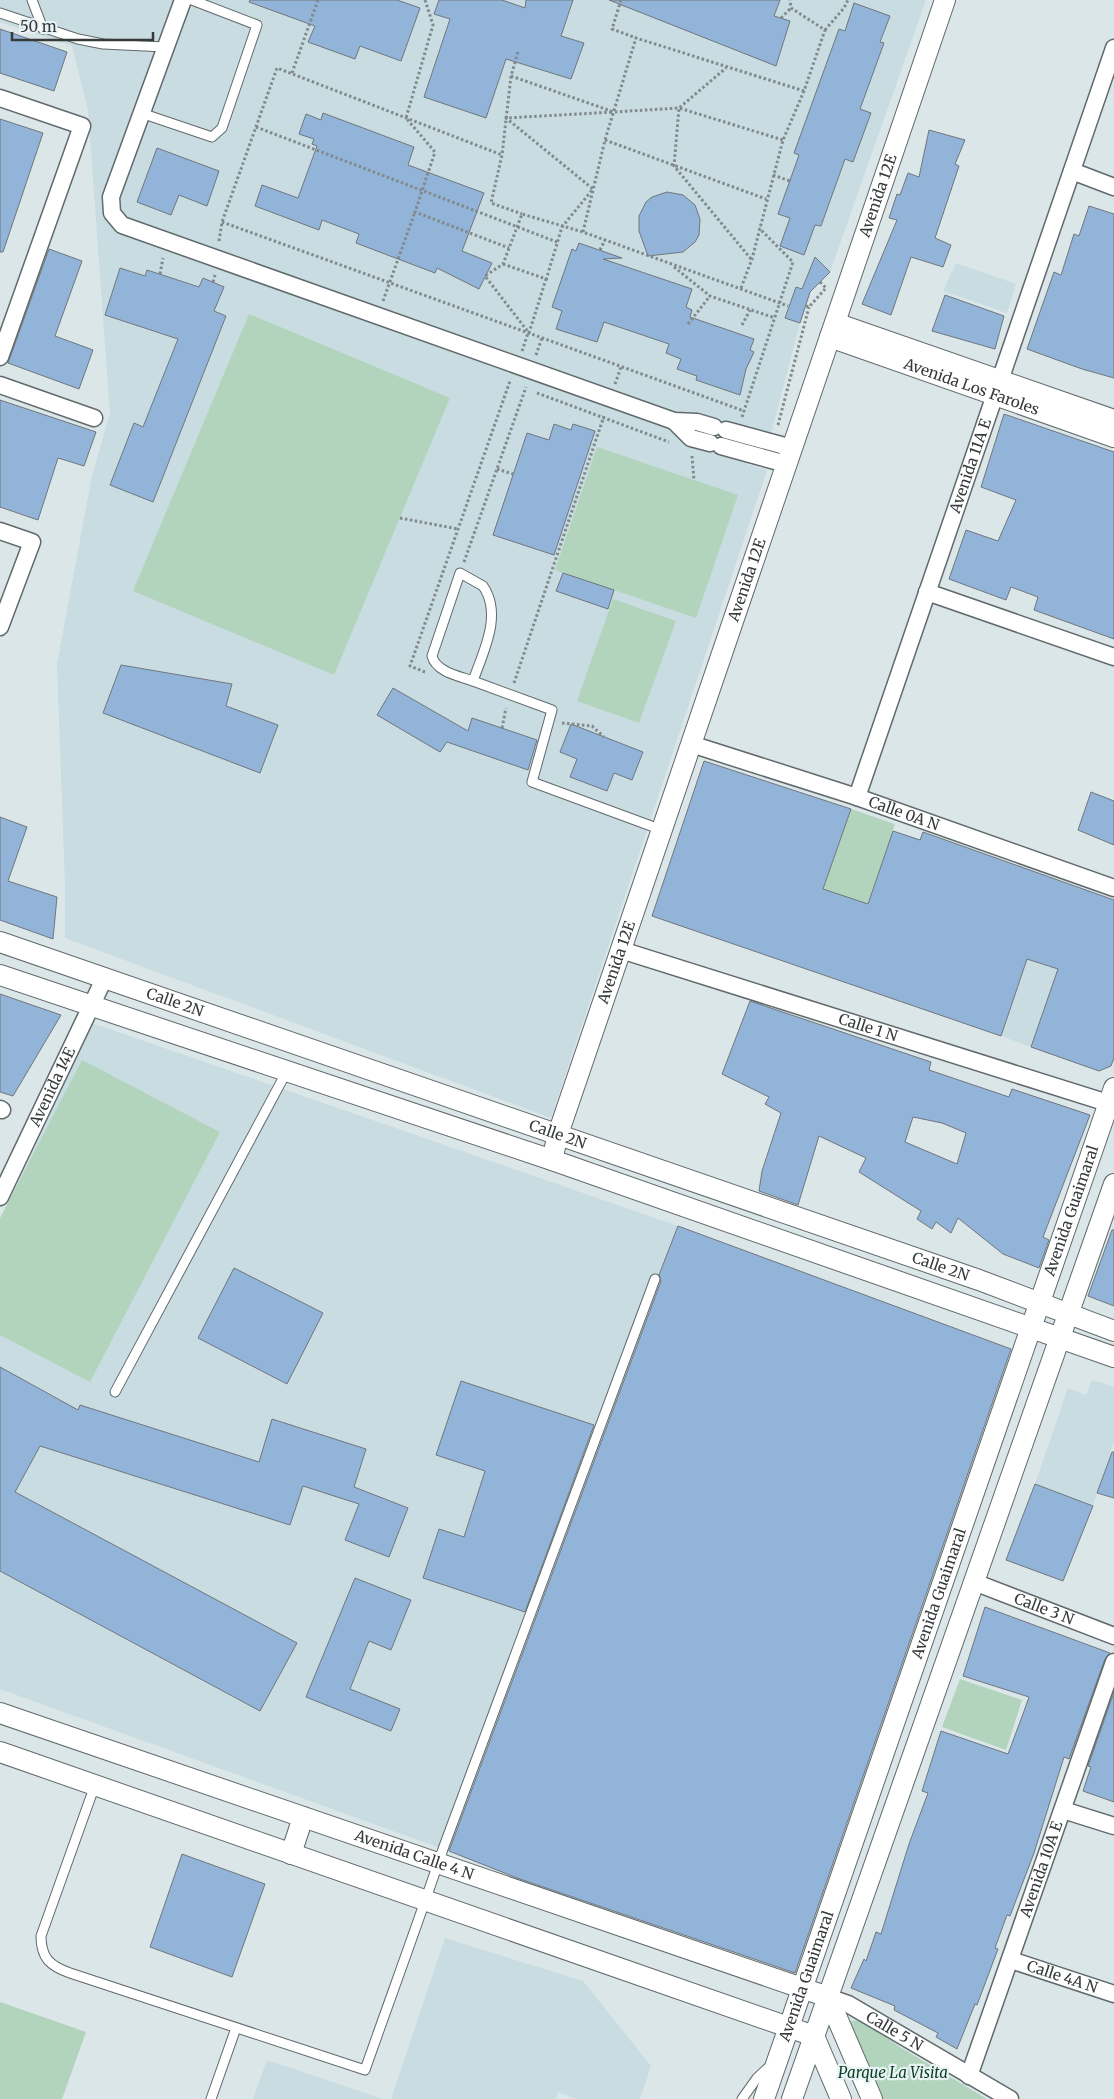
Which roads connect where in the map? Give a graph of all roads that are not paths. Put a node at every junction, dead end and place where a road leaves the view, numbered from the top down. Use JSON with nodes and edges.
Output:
{"nodes":[{"id":1,"x":32,"y":0,"type":"edge"},
{"id":2,"x":183,"y":0,"type":"edge"},
{"id":3,"x":192,"y":0,"type":"edge"},
{"id":4,"x":945,"y":0,"type":"edge"},
{"id":5,"x":0,"y":13,"type":"edge"},
{"id":6,"x":43,"y":29,"type":"junction"},
{"id":7,"x":165,"y":47,"type":"junction"},
{"id":8,"x":1114,"y":48,"type":"edge"},
{"id":9,"x":0,"y":98,"type":"edge"},
{"id":10,"x":141,"y":113,"type":"junction"},
{"id":11,"x":1072,"y":171,"type":"junction"},
{"id":12,"x":1114,"y":186,"type":"edge"},
{"id":13,"x":832,"y":330,"type":"junction"},
{"id":14,"x":0,"y":356,"type":"edge"},
{"id":15,"x":0,"y":385,"type":"edge"},
{"id":16,"x":998,"y":388,"type":"junction"},
{"id":17,"x":94,"y":418,"type":"dead end"},
{"id":18,"x":1114,"y":420,"type":"edge"},
{"id":19,"x":674,"y":421,"type":"junction"},
{"id":20,"x":1114,"y":437,"type":"edge"},
{"id":21,"x":784,"y":452,"type":"junction"},
{"id":22,"x":0,"y":531,"type":"edge"},
{"id":23,"x":927,"y":592,"type":"junction"},
{"id":24,"x":0,"y":627,"type":"edge"},
{"id":25,"x":1114,"y":657,"type":"edge"},
{"id":26,"x":474,"y":681,"type":"junction"},
{"id":27,"x":692,"y":744,"type":"junction"},
{"id":28,"x":857,"y":797,"type":"junction"},
{"id":29,"x":662,"y":830,"type":"junction"},
{"id":30,"x":1114,"y":888,"type":"edge"},
{"id":31,"x":0,"y":942,"type":"edge"},
{"id":32,"x":621,"y":950,"type":"junction"},
{"id":33,"x":0,"y":975,"type":"edge"},
{"id":34,"x":105,"y":977,"type":"junction"},
{"id":35,"x":93,"y":1006,"type":"junction"},
{"id":36,"x":287,"y":1071,"type":"junction"},
{"id":37,"x":1112,"y":1098,"type":"edge"},
{"id":38,"x":558,"y":1134,"type":"junction"},
{"id":39,"x":552,"y":1160,"type":"junction"},
{"id":40,"x":1114,"y":1184,"type":"edge"},
{"id":41,"x":0,"y":1196,"type":"edge"},
{"id":42,"x":656,"y":1280,"type":"dead end"},
{"id":43,"x":1039,"y":1304,"type":"junction"},
{"id":44,"x":1068,"y":1314,"type":"junction"},
{"id":45,"x":1030,"y":1328,"type":"junction"},
{"id":46,"x":1114,"y":1331,"type":"edge"},
{"id":47,"x":1060,"y":1338,"type":"junction"},
{"id":48,"x":1114,"y":1357,"type":"edge"},
{"id":49,"x":115,"y":1392,"type":"dead end"},
{"id":50,"x":974,"y":1582,"type":"junction"},
{"id":51,"x":1114,"y":1636,"type":"edge"},
{"id":52,"x":1114,"y":1662,"type":"edge"},
{"id":53,"x":2,"y":1719,"type":"edge"},
{"id":54,"x":0,"y":1752,"type":"edge"},
{"id":55,"x":95,"y":1785,"type":"junction"},
{"id":56,"x":1064,"y":1810,"type":"junction"},
{"id":57,"x":303,"y":1817,"type":"junction"},
{"id":58,"x":1114,"y":1826,"type":"edge"},
{"id":59,"x":291,"y":1854,"type":"junction"},
{"id":60,"x":438,"y":1863,"type":"junction"},
{"id":61,"x":426,"y":1901,"type":"junction"},
{"id":62,"x":1011,"y":1960,"type":"junction"},
{"id":63,"x":802,"y":1988,"type":"junction"},
{"id":64,"x":1114,"y":1994,"type":"edge"},
{"id":65,"x":828,"y":1997,"type":"junction"},
{"id":66,"x":236,"y":2028,"type":"junction"},
{"id":67,"x":788,"y":2028,"type":"junction"},
{"id":68,"x":814,"y":2036,"type":"junction"},
{"id":69,"x":777,"y":2060,"type":"junction"},
{"id":70,"x":969,"y":2076,"type":"junction"},
{"id":71,"x":211,"y":2099,"type":"edge"},
{"id":72,"x":742,"y":2099,"type":"edge"},
{"id":73,"x":764,"y":2099,"type":"edge"},
{"id":74,"x":792,"y":2099,"type":"edge"},
{"id":75,"x":841,"y":2099,"type":"edge"},
{"id":76,"x":872,"y":2099,"type":"edge"},
{"id":77,"x":1010,"y":2099,"type":"edge"}],
"edges":[{"from":1,"to":6,"type":"lane"},
{"from":2,"to":7,"type":"street"},
{"from":3,"to":10,"type":"lane"},
{"from":4,"to":13,"type":"street","name":"Avenida 12E"},
{"from":5,"to":6,"type":"lane"},
{"from":6,"to":7,"type":"lane"},
{"from":7,"to":10,"type":"street"},
{"from":8,"to":11,"type":"street","name":"Avenida 11A E"},
{"from":9,"to":14,"type":"street"},
{"from":10,"to":19,"type":"street"},
{"from":11,"to":12,"type":"street"},
{"from":11,"to":16,"type":"street","name":"Avenida 11A E"},
{"from":13,"to":16,"type":"street","name":"Avenida Los Faroles"},
{"from":13,"to":21,"type":"street","name":"Avenida 12E"},
{"from":15,"to":17,"type":"street"},
{"from":16,"to":18,"type":"street","name":"Avenida Los Faroles"},
{"from":16,"to":20,"type":"street","name":"Avenida Los Faroles"},
{"from":16,"to":23,"type":"street","name":"Avenida 11A E"},
{"from":19,"to":21,"type":"street"},
{"from":19,"to":21,"type":"street"},
{"from":21,"to":27,"type":"street","name":"Avenida 12E"},
{"from":22,"to":24,"type":"street"},
{"from":23,"to":25,"type":"street"},
{"from":23,"to":28,"type":"street","name":"Avenida 11A E"},
{"from":26,"to":26,"type":"lane"},
{"from":26,"to":29,"type":"lane"},
{"from":27,"to":28,"type":"street","name":"Calle 0A N"},
{"from":27,"to":29,"type":"street","name":"Avenida 12E"},
{"from":28,"to":30,"type":"street","name":"Calle 0A N"},
{"from":29,"to":32,"type":"street","name":"Avenida 12E"},
{"from":31,"to":34,"type":"street","name":"Calle 2N"},
{"from":32,"to":37,"type":"street","name":"Calle 1 N"},
{"from":32,"to":38,"type":"street","name":"Avenida 12E"},
{"from":33,"to":35,"type":"street","name":"Calle 2N"},
{"from":34,"to":35,"type":"street","name":"Avenida 14E"},
{"from":34,"to":38,"type":"street","name":"Calle 2N"},
{"from":35,"to":36,"type":"street","name":"Calle 2N"},
{"from":35,"to":41,"type":"street","name":"Avenida 14E"},
{"from":36,"to":39,"type":"street","name":"Calle 2N"},
{"from":36,"to":49,"type":"lane"},
{"from":37,"to":43,"type":"street","name":"Avenida Guaimaral"},
{"from":38,"to":39,"type":"street","name":"Avenida 12E"},
{"from":38,"to":43,"type":"street","name":"Calle 2N"},
{"from":39,"to":45,"type":"street","name":"Calle 2N"},
{"from":40,"to":44,"type":"street","name":"Avenida Guaimaral"},
{"from":42,"to":60,"type":"lane"},
{"from":43,"to":44,"type":"street","name":"Calle 2N"},
{"from":43,"to":45,"type":"street","name":"Avenida Guaimaral"},
{"from":44,"to":46,"type":"street","name":"Calle 2N"},
{"from":44,"to":47,"type":"street","name":"Avenida Guaimaral"},
{"from":45,"to":47,"type":"street","name":"Calle 2N"},
{"from":45,"to":63,"type":"street","name":"Avenida Guaimaral"},
{"from":47,"to":48,"type":"street","name":"Calle 2N"},
{"from":47,"to":50,"type":"street","name":"Avenida Guaimaral"},
{"from":50,"to":51,"type":"street","name":"Calle 3 N"},
{"from":50,"to":65,"type":"street","name":"Avenida Guaimaral"},
{"from":52,"to":56,"type":"street","name":"Avenida 10A E"},
{"from":53,"to":57,"type":"street","name":"Avenida Calle 4 N"},
{"from":54,"to":55,"type":"street"},
{"from":55,"to":59,"type":"street"},
{"from":55,"to":66,"type":"lane"},
{"from":56,"to":58,"type":"street"},
{"from":56,"to":62,"type":"street","name":"Avenida 10A E"},
{"from":57,"to":59,"type":"street"},
{"from":57,"to":60,"type":"street","name":"Avenida Calle 4 N"},
{"from":59,"to":61,"type":"street"},
{"from":60,"to":61,"type":"lane"},
{"from":60,"to":63,"type":"street","name":"Avenida Calle 4 N"},
{"from":61,"to":66,"type":"lane"},
{"from":61,"to":67,"type":"street"},
{"from":62,"to":64,"type":"street","name":"Calle 4A N"},
{"from":62,"to":70,"type":"street","name":"Avenida 10A E"},
{"from":63,"to":65,"type":"street","name":"Avenida Calle 4 N"},
{"from":63,"to":67,"type":"street","name":"Avenida Guaimaral"},
{"from":65,"to":68,"type":"street","name":"Avenida Guaimaral"},
{"from":65,"to":70,"type":"street","name":"Calle 5 N"},
{"from":65,"to":76,"type":"street"},
{"from":66,"to":71,"type":"lane"},
{"from":67,"to":68,"type":"street"},
{"from":67,"to":69,"type":"street","name":"Avenida Guaimaral"},
{"from":68,"to":74,"type":"street","name":"Avenida Guaimaral"},
{"from":68,"to":75,"type":"street"},
{"from":69,"to":72,"type":"lane"},
{"from":69,"to":73,"type":"street","name":"Avenida Guaimaral"},
{"from":70,"to":77,"type":"street","name":"Calle 5 N"}]}
